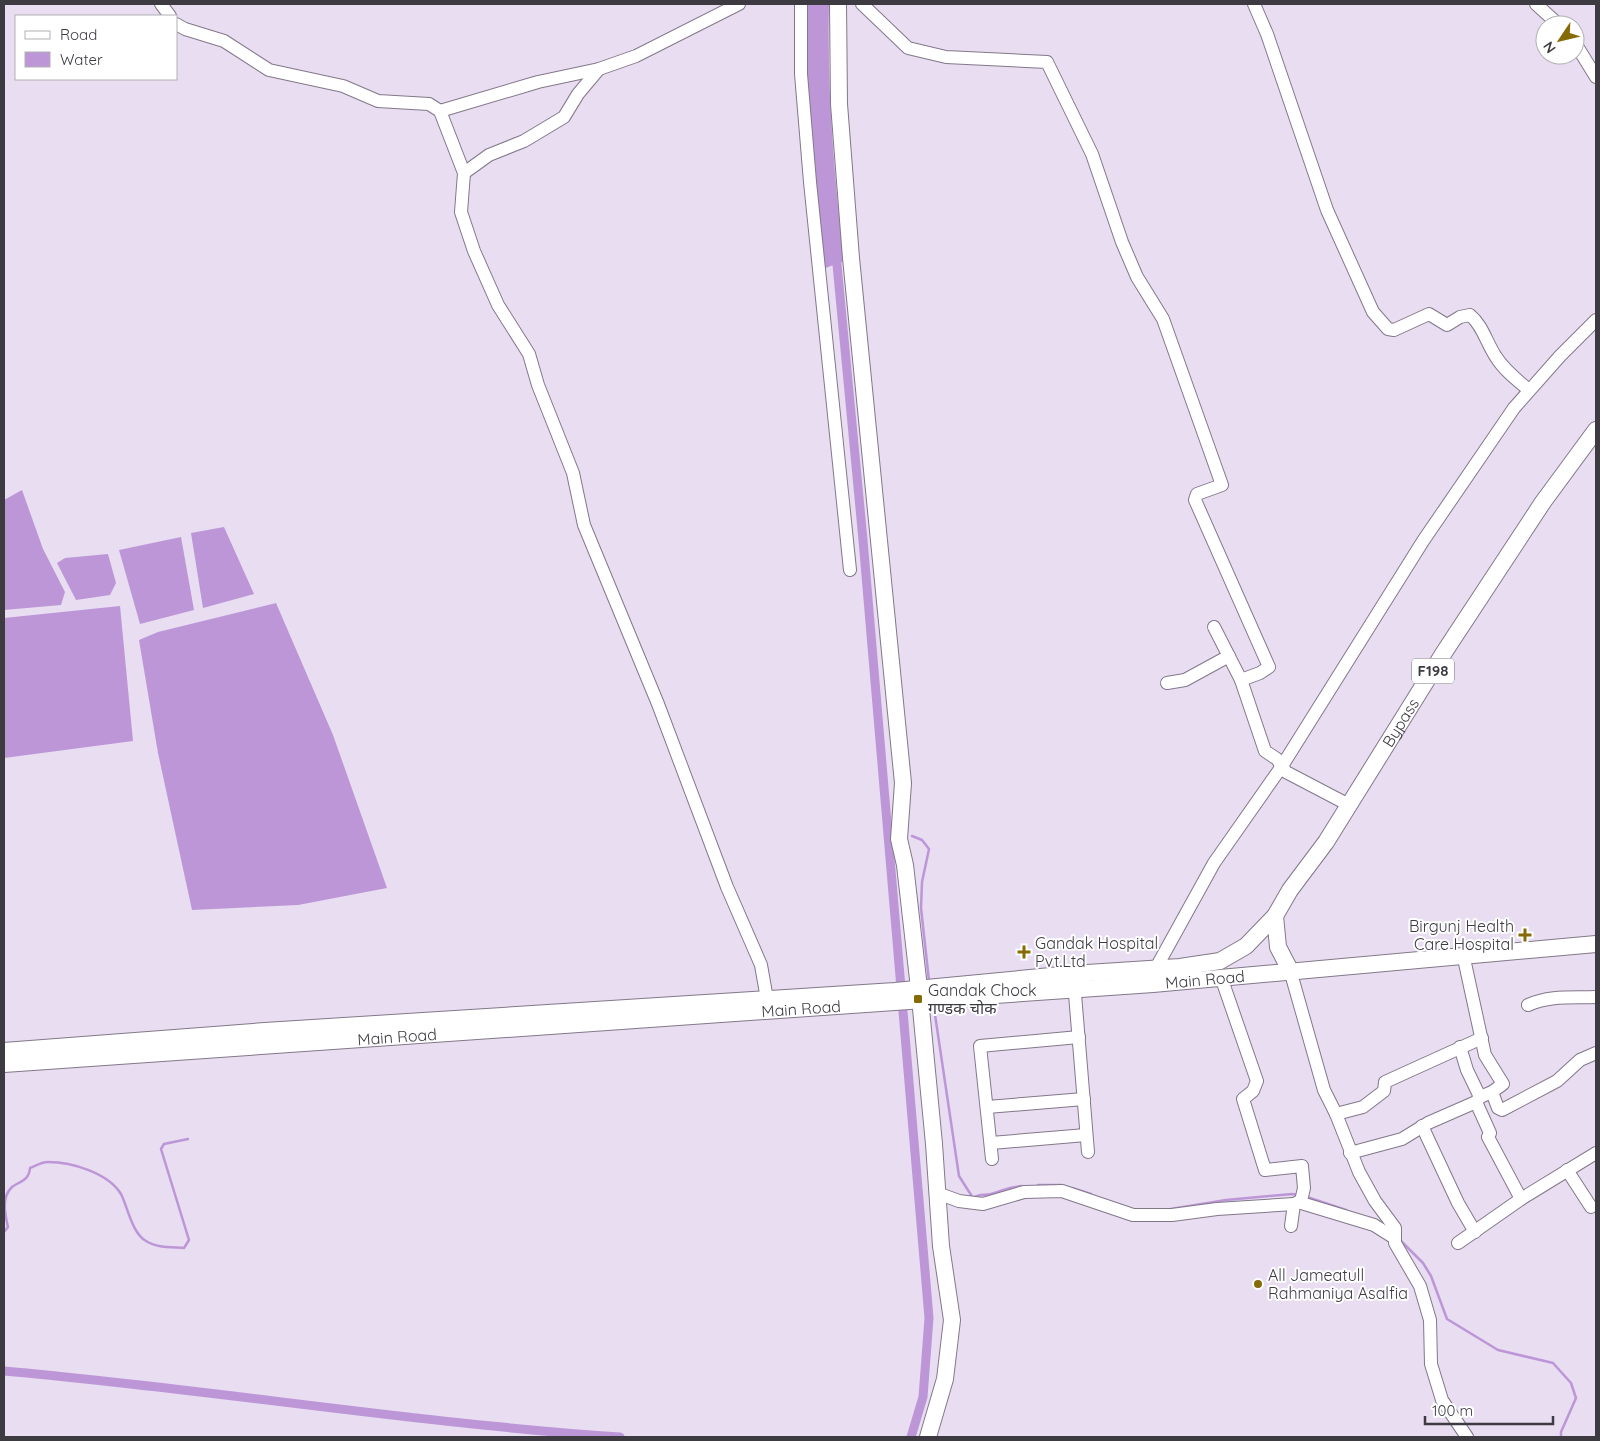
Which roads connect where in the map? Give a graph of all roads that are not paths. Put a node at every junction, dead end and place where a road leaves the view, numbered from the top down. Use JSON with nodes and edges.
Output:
{"nodes":[{"id":1,"x":161,"y":4,"type":"edge"},
{"id":2,"x":739,"y":4,"type":"edge"},
{"id":3,"x":801,"y":4,"type":"edge"},
{"id":4,"x":838,"y":4,"type":"edge"},
{"id":5,"x":862,"y":4,"type":"edge"},
{"id":6,"x":1254,"y":4,"type":"edge"},
{"id":7,"x":1536,"y":4,"type":"edge"},
{"id":8,"x":169,"y":15,"type":"edge"},
{"id":9,"x":1548,"y":15,"type":"edge"},
{"id":10,"x":178,"y":25,"type":"edge"},
{"id":11,"x":1585,"y":59,"type":"edge"},
{"id":12,"x":599,"y":69,"type":"junction"},
{"id":13,"x":1596,"y":77,"type":"edge"},
{"id":14,"x":440,"y":111,"type":"junction"},
{"id":15,"x":464,"y":173,"type":"junction"},
{"id":16,"x":1596,"y":320,"type":"edge"},
{"id":17,"x":1529,"y":390,"type":"junction"},
{"id":18,"x":1596,"y":430,"type":"edge"},
{"id":19,"x":850,"y":570,"type":"dead end"},
{"id":20,"x":1214,"y":627,"type":"dead end"},
{"id":21,"x":1228,"y":656,"type":"junction"},
{"id":22,"x":1241,"y":680,"type":"junction"},
{"id":23,"x":1167,"y":683,"type":"dead end"},
{"id":24,"x":1282,"y":766,"type":"junction"},
{"id":25,"x":1348,"y":805,"type":"junction"},
{"id":26,"x":1275,"y":916,"type":"junction"},
{"id":27,"x":1596,"y":944,"type":"edge"},
{"id":28,"x":1463,"y":954,"type":"junction"},
{"id":29,"x":1180,"y":967,"type":"joint"},
{"id":30,"x":1156,"y":968,"type":"junction"},
{"id":31,"x":1290,"y":970,"type":"junction"},
{"id":32,"x":1221,"y":977,"type":"junction"},
{"id":33,"x":1074,"y":982,"type":"junction"},
{"id":34,"x":917,"y":994,"type":"junction"},
{"id":35,"x":895,"y":997,"type":"junction"},
{"id":36,"x":1596,"y":997,"type":"edge"},
{"id":37,"x":767,"y":999,"type":"junction"},
{"id":38,"x":1528,"y":1005,"type":"dead end"},
{"id":39,"x":1079,"y":1037,"type":"junction"},
{"id":40,"x":1482,"y":1038,"type":"junction"},
{"id":41,"x":245,"y":1040,"type":"junction"},
{"id":42,"x":1460,"y":1047,"type":"junction"},
{"id":43,"x":4,"y":1051,"type":"edge"},
{"id":44,"x":1596,"y":1053,"type":"edge"},
{"id":45,"x":4,"y":1064,"type":"edge"},
{"id":46,"x":1482,"y":1097,"type":"junction"},
{"id":47,"x":1084,"y":1099,"type":"junction"},
{"id":48,"x":987,"y":1107,"type":"junction"},
{"id":49,"x":1336,"y":1114,"type":"junction"},
{"id":50,"x":1422,"y":1126,"type":"junction"},
{"id":51,"x":1086,"y":1135,"type":"junction"},
{"id":52,"x":991,"y":1143,"type":"junction"},
{"id":53,"x":1088,"y":1152,"type":"dead end"},
{"id":54,"x":1350,"y":1153,"type":"junction"},
{"id":55,"x":1596,"y":1153,"type":"edge"},
{"id":56,"x":992,"y":1160,"type":"dead end"},
{"id":57,"x":1567,"y":1170,"type":"junction"},
{"id":58,"x":937,"y":1193,"type":"junction"},
{"id":59,"x":1521,"y":1199,"type":"junction"},
{"id":60,"x":1298,"y":1202,"type":"junction"},
{"id":61,"x":1591,"y":1207,"type":"dead end"},
{"id":62,"x":1291,"y":1226,"type":"dead end"},
{"id":63,"x":1394,"y":1232,"type":"junction"},
{"id":64,"x":1475,"y":1232,"type":"junction"},
{"id":65,"x":1458,"y":1244,"type":"dead end"},
{"id":66,"x":928,"y":1437,"type":"edge"},
{"id":67,"x":1467,"y":1437,"type":"edge"}],
"edges":[{"from":1,"to":8,"type":"street"},
{"from":2,"to":12,"type":"street"},
{"from":3,"to":19,"type":"street"},
{"from":4,"to":34,"type":"main road"},
{"from":5,"to":22,"type":"street"},
{"from":6,"to":17,"type":"street"},
{"from":7,"to":9,"type":"street"},
{"from":10,"to":14,"type":"street"},
{"from":11,"to":13,"type":"street"},
{"from":12,"to":14,"type":"street"},
{"from":12,"to":15,"type":"street"},
{"from":14,"to":15,"type":"street"},
{"from":15,"to":37,"type":"street"},
{"from":16,"to":17,"type":"street"},
{"from":17,"to":24,"type":"street"},
{"from":18,"to":25,"type":"main road","name":"Bypass","number":"F198"},
{"from":20,"to":21,"type":"street"},
{"from":21,"to":22,"type":"street"},
{"from":21,"to":23,"type":"street"},
{"from":22,"to":24,"type":"street"},
{"from":24,"to":25,"type":"street"},
{"from":24,"to":30,"type":"street"},
{"from":25,"to":26,"type":"main road","name":"Bypass","number":"F198"},
{"from":26,"to":29,"type":"main road","name":"Bypass","number":"F198"},
{"from":26,"to":31,"type":"main road"},
{"from":27,"to":28,"type":"main road","name":"Main Road"},
{"from":28,"to":31,"type":"main road","name":"Main Road"},
{"from":28,"to":40,"type":"street"},
{"from":29,"to":30,"type":"main road","name":"Main Road"},
{"from":30,"to":33,"type":"main road","name":"Main Road"},
{"from":31,"to":32,"type":"main road","name":"Main Road"},
{"from":31,"to":49,"type":"street"},
{"from":32,"to":33,"type":"main road","name":"Main Road"},
{"from":32,"to":60,"type":"street"},
{"from":33,"to":34,"type":"main road","name":"Main Road"},
{"from":33,"to":39,"type":"street"},
{"from":34,"to":35,"type":"main road","name":"Main Road"},
{"from":34,"to":58,"type":"main road"},
{"from":35,"to":37,"type":"main road","name":"Main Road"},
{"from":35,"to":41,"type":"main road","name":"Main Road"},
{"from":36,"to":38,"type":"street"},
{"from":37,"to":41,"type":"main road","name":"Main Road"},
{"from":39,"to":47,"type":"street"},
{"from":39,"to":48,"type":"street"},
{"from":40,"to":42,"type":"street"},
{"from":40,"to":46,"type":"street"},
{"from":41,"to":43,"type":"main road","name":"Main Road"},
{"from":41,"to":45,"type":"main road","name":"Main Road"},
{"from":42,"to":46,"type":"street"},
{"from":42,"to":49,"type":"street"},
{"from":44,"to":46,"type":"street"},
{"from":46,"to":50,"type":"street"},
{"from":46,"to":59,"type":"street"},
{"from":47,"to":48,"type":"street"},
{"from":47,"to":51,"type":"street"},
{"from":48,"to":52,"type":"street"},
{"from":49,"to":54,"type":"street"},
{"from":50,"to":54,"type":"street"},
{"from":50,"to":64,"type":"street"},
{"from":51,"to":52,"type":"street"},
{"from":51,"to":53,"type":"street"},
{"from":52,"to":56,"type":"street"},
{"from":54,"to":63,"type":"street"},
{"from":55,"to":57,"type":"street"},
{"from":57,"to":59,"type":"street"},
{"from":57,"to":61,"type":"street"},
{"from":58,"to":60,"type":"street"},
{"from":58,"to":66,"type":"main road"},
{"from":59,"to":64,"type":"street"},
{"from":60,"to":62,"type":"street"},
{"from":60,"to":63,"type":"street"},
{"from":63,"to":67,"type":"street"},
{"from":64,"to":65,"type":"street"}]}
